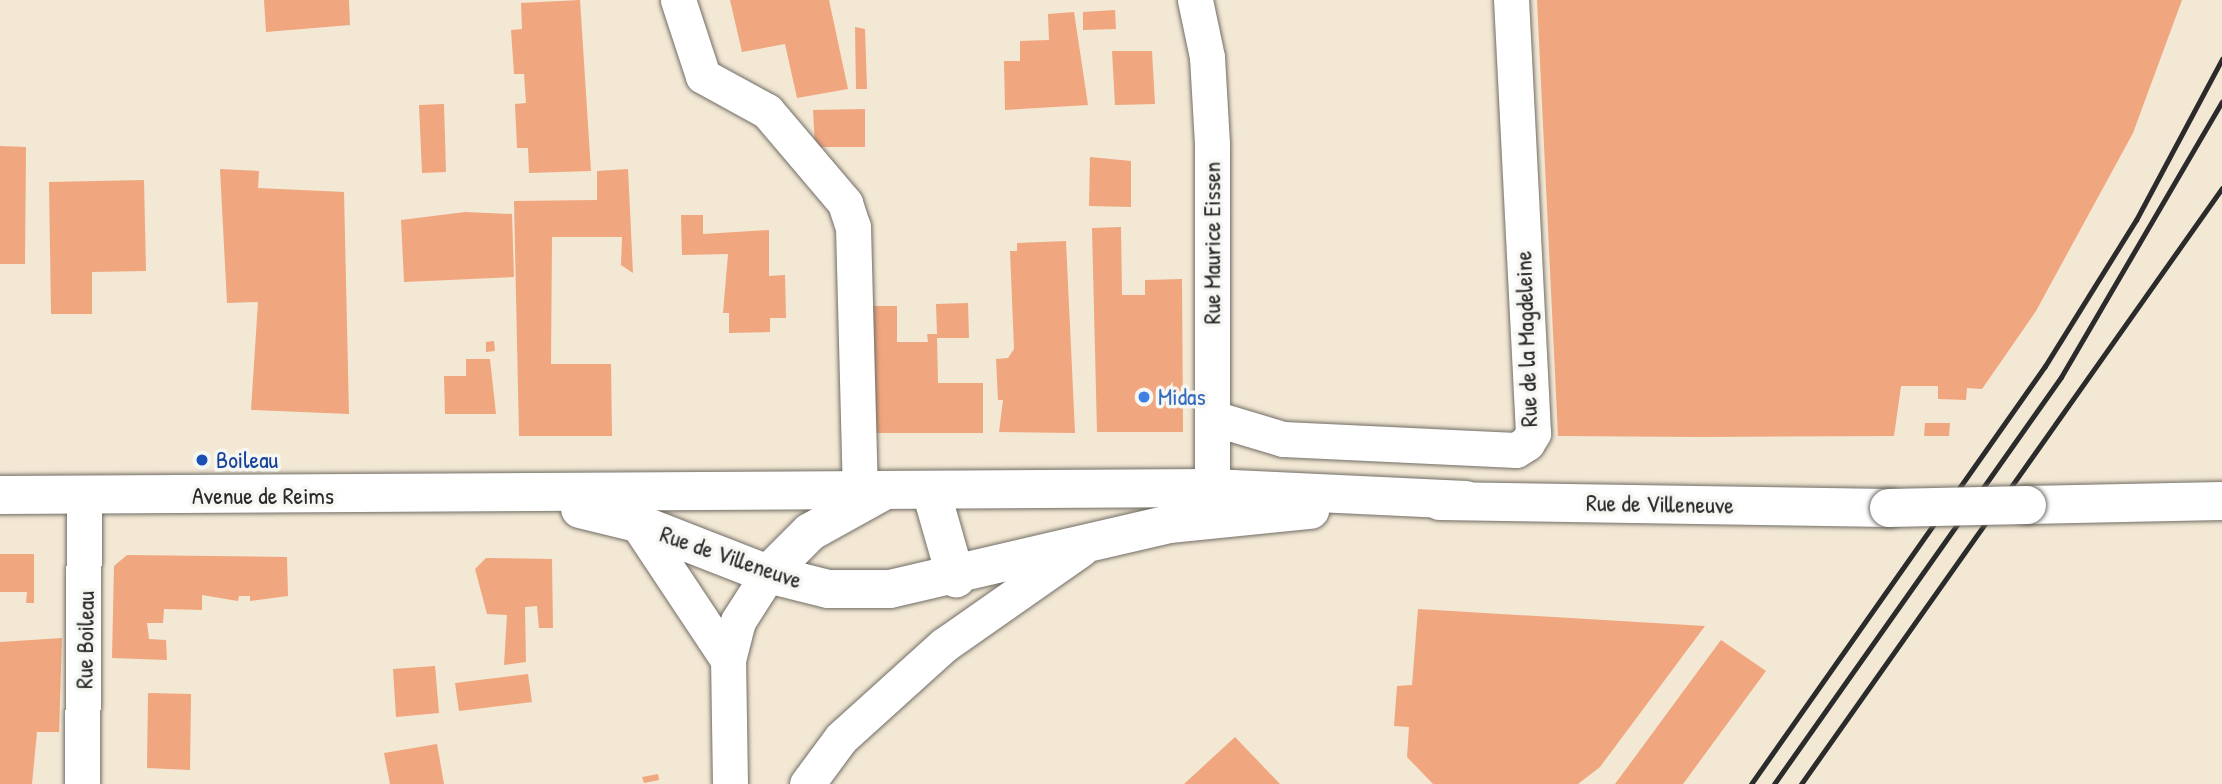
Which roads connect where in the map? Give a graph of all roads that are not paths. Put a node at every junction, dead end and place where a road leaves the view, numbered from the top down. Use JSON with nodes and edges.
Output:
{"nodes":[{"id":1,"x":678,"y":0,"type":"edge"},
{"id":2,"x":1511,"y":0,"type":"edge"},
{"id":3,"x":1199,"y":2,"type":"edge"},
{"id":4,"x":1213,"y":418,"type":"junction"},
{"id":5,"x":1212,"y":488,"type":"junction"},
{"id":6,"x":1079,"y":490,"type":"junction"},
{"id":7,"x":931,"y":491,"type":"junction"},
{"id":8,"x":871,"y":492,"type":"junction"},
{"id":9,"x":0,"y":495,"type":"edge"},
{"id":10,"x":84,"y":495,"type":"junction"},
{"id":11,"x":527,"y":496,"type":"junction"},
{"id":12,"x":1466,"y":500,"type":"junction"},
{"id":13,"x":2222,"y":501,"type":"edge"},
{"id":14,"x":637,"y":523,"type":"junction"},
{"id":15,"x":1101,"y":537,"type":"junction"},
{"id":16,"x":1053,"y":551,"type":"junction"},
{"id":17,"x":768,"y":575,"type":"junction"},
{"id":18,"x":956,"y":578,"type":"junction"},
{"id":19,"x":944,"y":645,"type":"junction"},
{"id":20,"x":728,"y":660,"type":"junction"},
{"id":21,"x":82,"y":784,"type":"edge"},
{"id":22,"x":730,"y":784,"type":"edge"},
{"id":23,"x":807,"y":784,"type":"edge"}],
"edges":[{"from":1,"to":8,"type":"street"},
{"from":2,"to":4,"type":"street","name":"Rue de la Magdeleine"},
{"from":3,"to":4,"type":"street","name":"Rue Maurice Eissen"},
{"from":4,"to":5,"type":"street","name":"Rue Maurice Eissen"},
{"from":5,"to":6,"type":"main road"},
{"from":5,"to":12,"type":"main road"},
{"from":6,"to":7,"type":"main road"},
{"from":6,"to":16,"type":"main road"},
{"from":7,"to":8,"type":"main road"},
{"from":7,"to":18,"type":"main road"},
{"from":8,"to":11,"type":"main road"},
{"from":8,"to":17,"type":"main road"},
{"from":9,"to":10,"type":"main road","name":"Avenue de Reims"},
{"from":10,"to":11,"type":"main road","name":"Avenue de Reims"},
{"from":10,"to":21,"type":"street","name":"Rue Boileau"},
{"from":11,"to":14,"type":"main road","name":"Rue de Villeneuve"},
{"from":12,"to":13,"type":"main road","name":"Rue de Villeneuve","bridge":true},
{"from":12,"to":15,"type":"main road","name":"Rue de Villeneuve"},
{"from":14,"to":17,"type":"main road","name":"Rue de Villeneuve"},
{"from":14,"to":20,"type":"street"},
{"from":15,"to":16,"type":"main road","name":"Rue de Villeneuve"},
{"from":15,"to":19,"type":"street","name":"Rue de Villeneuve"},
{"from":16,"to":18,"type":"main road","name":"Rue de Villeneuve"},
{"from":17,"to":18,"type":"main road","name":"Rue de Villeneuve"},
{"from":17,"to":20,"type":"street"},
{"from":18,"to":19,"type":"street"},
{"from":19,"to":23,"type":"street","name":"Rue de Villeneuve"},
{"from":20,"to":22,"type":"street"}]}
